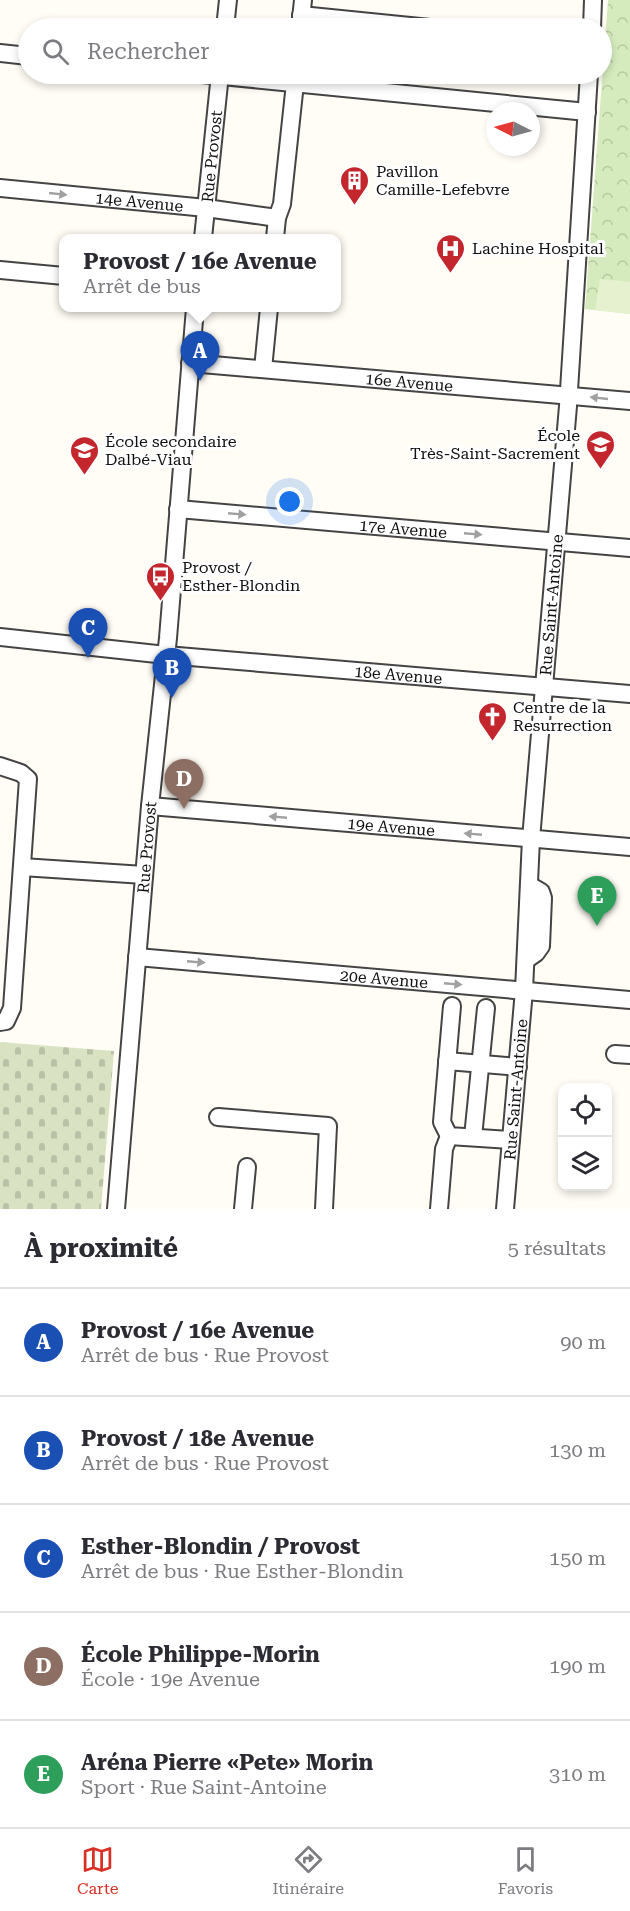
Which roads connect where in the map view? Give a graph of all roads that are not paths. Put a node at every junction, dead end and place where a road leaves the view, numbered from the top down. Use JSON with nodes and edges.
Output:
{"nodes":[{"id":1,"x":228,"y":0,"type":"edge"},
{"id":2,"x":593,"y":0,"type":"edge"},
{"id":3,"x":302,"y":15,"type":"edge"},
{"id":4,"x":226,"y":18,"type":"edge"},
{"id":5,"x":332,"y":18,"type":"edge"},
{"id":6,"x":592,"y":18,"type":"edge"},
{"id":7,"x":0,"y":53,"type":"edge"},
{"id":8,"x":18,"y":55,"type":"edge"},
{"id":9,"x":219,"y":84,"type":"edge"},
{"id":10,"x":295,"y":84,"type":"edge"},
{"id":11,"x":347,"y":84,"type":"edge"},
{"id":12,"x":588,"y":84,"type":"edge"},
{"id":13,"x":587,"y":112,"type":"junction"},
{"id":14,"x":0,"y":188,"type":"edge"},
{"id":15,"x":206,"y":208,"type":"junction"},
{"id":16,"x":277,"y":218,"type":"junction"},
{"id":17,"x":203,"y":234,"type":"edge"},
{"id":18,"x":275,"y":234,"type":"edge"},
{"id":19,"x":0,"y":270,"type":"edge"},
{"id":20,"x":59,"y":276,"type":"edge"},
{"id":21,"x":195,"y":312,"type":"edge"},
{"id":22,"x":269,"y":312,"type":"edge"},
{"id":23,"x":190,"y":363,"type":"junction"},
{"id":24,"x":263,"y":369,"type":"junction"},
{"id":25,"x":568,"y":395,"type":"junction"},
{"id":26,"x":630,"y":401,"type":"edge"},
{"id":27,"x":178,"y":509,"type":"junction"},
{"id":28,"x":555,"y":541,"type":"junction"},
{"id":29,"x":630,"y":548,"type":"edge"},
{"id":30,"x":0,"y":637,"type":"edge"},
{"id":31,"x":166,"y":655,"type":"junction"},
{"id":32,"x":545,"y":686,"type":"junction"},
{"id":33,"x":630,"y":694,"type":"edge"},
{"id":34,"x":0,"y":766,"type":"edge"},
{"id":35,"x":150,"y":806,"type":"junction"},
{"id":36,"x":531,"y":839,"type":"junction"},
{"id":37,"x":630,"y":847,"type":"edge"},
{"id":38,"x":22,"y":867,"type":"junction"},
{"id":39,"x":144,"y":875,"type":"junction"},
{"id":40,"x":137,"y":957,"type":"junction"},
{"id":41,"x":524,"y":990,"type":"junction"},
{"id":42,"x":630,"y":1000,"type":"edge"},
{"id":43,"x":452,"y":1006,"type":"dead end"},
{"id":44,"x":486,"y":1008,"type":"dead end"},
{"id":45,"x":0,"y":1022,"type":"edge"},
{"id":46,"x":447,"y":1060,"type":"junction"},
{"id":47,"x":480,"y":1064,"type":"junction"},
{"id":48,"x":518,"y":1067,"type":"junction"},
{"id":49,"x":218,"y":1117,"type":"dead end"},
{"id":50,"x":449,"y":1136,"type":"junction"},
{"id":51,"x":474,"y":1137,"type":"junction"},
{"id":52,"x":511,"y":1140,"type":"junction"},
{"id":53,"x":247,"y":1167,"type":"dead end"},
{"id":54,"x":116,"y":1209,"type":"edge"},
{"id":55,"x":243,"y":1209,"type":"edge"},
{"id":56,"x":324,"y":1209,"type":"edge"},
{"id":57,"x":439,"y":1209,"type":"edge"},
{"id":58,"x":505,"y":1209,"type":"edge"}],
"edges":[{"from":1,"to":4,"type":"street"},
{"from":2,"to":6,"type":"street"},
{"from":3,"to":5,"type":"street"},
{"from":7,"to":8,"type":"street"},
{"from":9,"to":15,"type":"street","name":"Rue Provost"},
{"from":10,"to":16,"type":"street"},
{"from":11,"to":13,"type":"street"},
{"from":12,"to":13,"type":"street","name":"Rue Saint-Antoine"},
{"from":13,"to":25,"type":"street","name":"Rue Saint-Antoine"},
{"from":14,"to":15,"type":"street","name":"14e Avenue","one_way":true},
{"from":15,"to":16,"type":"street","name":"14e Avenue"},
{"from":15,"to":17,"type":"street","name":"Rue Provost"},
{"from":16,"to":18,"type":"street"},
{"from":19,"to":20,"type":"street"},
{"from":21,"to":23,"type":"street","name":"Rue Provost"},
{"from":22,"to":24,"type":"street"},
{"from":23,"to":24,"type":"street","name":"16e Avenue"},
{"from":23,"to":27,"type":"street","name":"Rue Provost"},
{"from":24,"to":25,"type":"street","name":"16e Avenue"},
{"from":26,"to":25,"type":"street","name":"16e Avenue","one_way":true},
{"from":25,"to":28,"type":"street","name":"Rue Saint-Antoine"},
{"from":27,"to":28,"type":"street","name":"17e Avenue","one_way":true},
{"from":27,"to":31,"type":"street","name":"Rue Provost"},
{"from":28,"to":29,"type":"street","name":"17e Avenue"},
{"from":28,"to":32,"type":"street","name":"Rue Saint-Antoine"},
{"from":30,"to":31,"type":"street","name":"18e Avenue"},
{"from":31,"to":32,"type":"street","name":"18e Avenue"},
{"from":31,"to":35,"type":"street","name":"Rue Provost"},
{"from":32,"to":33,"type":"street","name":"18e Avenue"},
{"from":32,"to":36,"type":"street","name":"Rue Saint-Antoine"},
{"from":34,"to":38,"type":"street"},
{"from":36,"to":35,"type":"street","name":"19e Avenue","one_way":true},
{"from":35,"to":39,"type":"street","name":"Rue Provost"},
{"from":36,"to":37,"type":"street","name":"19e Avenue"},
{"from":36,"to":41,"type":"street","name":"Rue Saint-Antoine"},
{"from":38,"to":39,"type":"street"},
{"from":38,"to":45,"type":"street"},
{"from":39,"to":40,"type":"street","name":"Rue Provost"},
{"from":40,"to":41,"type":"street","name":"20e Avenue","one_way":true},
{"from":40,"to":54,"type":"street","name":"Rue Provost"},
{"from":41,"to":42,"type":"street","name":"20e Avenue"},
{"from":41,"to":48,"type":"street","name":"Rue Saint-Antoine"},
{"from":43,"to":46,"type":"street"},
{"from":44,"to":47,"type":"street"},
{"from":46,"to":47,"type":"street"},
{"from":46,"to":50,"type":"street"},
{"from":47,"to":48,"type":"street"},
{"from":47,"to":51,"type":"street"},
{"from":48,"to":52,"type":"street","name":"Rue Saint-Antoine"},
{"from":49,"to":56,"type":"street"},
{"from":50,"to":51,"type":"street"},
{"from":50,"to":57,"type":"street"},
{"from":51,"to":52,"type":"street"},
{"from":52,"to":58,"type":"street","name":"Rue Saint-Antoine"},
{"from":53,"to":55,"type":"street"}]}
